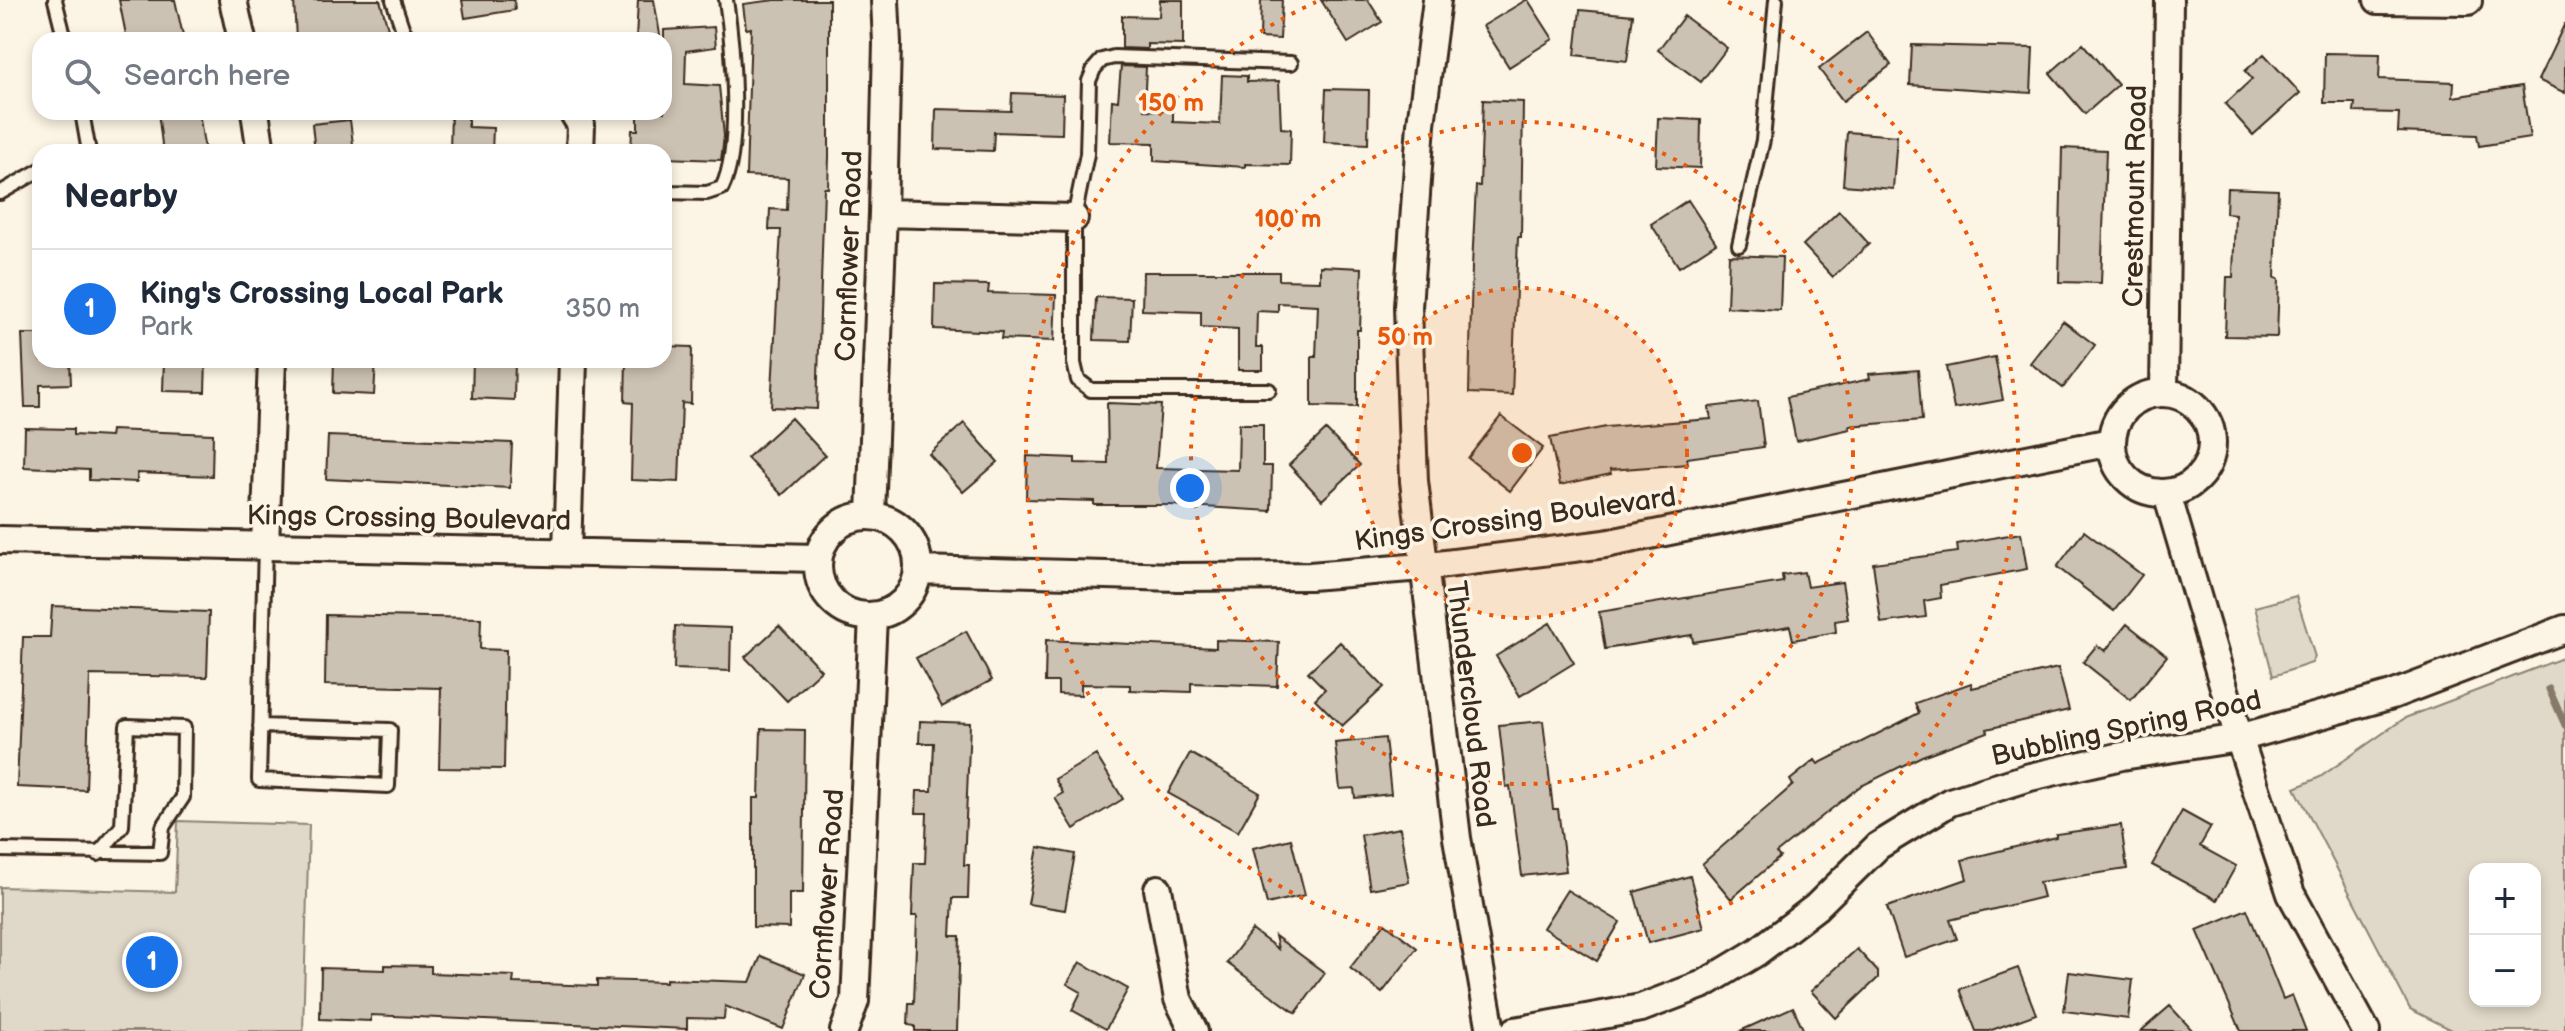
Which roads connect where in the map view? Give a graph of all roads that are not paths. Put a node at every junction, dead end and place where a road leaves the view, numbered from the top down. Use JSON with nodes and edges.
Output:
{"nodes":[{"id":1,"x":55,"y":0,"type":"edge"},
{"id":2,"x":233,"y":0,"type":"edge"},
{"id":3,"x":393,"y":0,"type":"edge"},
{"id":4,"x":726,"y":0,"type":"edge"},
{"id":5,"x":885,"y":0,"type":"edge"},
{"id":6,"x":1437,"y":0,"type":"edge"},
{"id":7,"x":1776,"y":0,"type":"edge"},
{"id":8,"x":2169,"y":0,"type":"edge"},
{"id":9,"x":2378,"y":0,"type":"edge"},
{"id":10,"x":2468,"y":1,"type":"edge"},
{"id":11,"x":63,"y":32,"type":"edge"},
{"id":12,"x":240,"y":32,"type":"edge"},
{"id":13,"x":404,"y":32,"type":"edge"},
{"id":14,"x":1291,"y":63,"type":"dead end"},
{"id":15,"x":83,"y":120,"type":"edge"},
{"id":16,"x":256,"y":120,"type":"edge"},
{"id":17,"x":578,"y":120,"type":"edge"},
{"id":18,"x":88,"y":144,"type":"edge"},
{"id":19,"x":260,"y":144,"type":"edge"},
{"id":20,"x":580,"y":144,"type":"edge"},
{"id":21,"x":32,"y":175,"type":"edge"},
{"id":22,"x":672,"y":192,"type":"edge"},
{"id":23,"x":0,"y":193,"type":"edge"},
{"id":24,"x":883,"y":213,"type":"junction"},
{"id":25,"x":1074,"y":218,"type":"junction"},
{"id":26,"x":1739,"y":245,"type":"dead end"},
{"id":27,"x":272,"y":368,"type":"edge"},
{"id":28,"x":573,"y":368,"type":"edge"},
{"id":29,"x":1269,"y":390,"type":"dead end"},
{"id":30,"x":2164,"y":392,"type":"junction"},
{"id":31,"x":2111,"y":442,"type":"junction"},
{"id":32,"x":2167,"y":494,"type":"junction"},
{"id":33,"x":871,"y":514,"type":"junction"},
{"id":34,"x":0,"y":540,"type":"edge"},
{"id":35,"x":265,"y":545,"type":"junction"},
{"id":36,"x":567,"y":552,"type":"junction"},
{"id":37,"x":817,"y":558,"type":"junction"},
{"id":38,"x":1422,"y":567,"type":"junction"},
{"id":39,"x":920,"y":570,"type":"junction"},
{"id":40,"x":873,"y":617,"type":"junction"},
{"id":41,"x":2565,"y":629,"type":"edge"},
{"id":42,"x":260,"y":726,"type":"junction"},
{"id":43,"x":2239,"y":738,"type":"junction"},
{"id":44,"x":0,"y":850,"type":"edge"},
{"id":45,"x":98,"y":854,"type":"junction"},
{"id":46,"x":1158,"y":889,"type":"dead end"},
{"id":47,"x":844,"y":1031,"type":"edge"},
{"id":48,"x":1194,"y":1031,"type":"edge"},
{"id":49,"x":1491,"y":1031,"type":"edge"},
{"id":50,"x":1515,"y":1031,"type":"edge"},
{"id":51,"x":2366,"y":1031,"type":"edge"}],
"edges":[{"from":1,"to":11,"type":"lane"},
{"from":2,"to":12,"type":"street"},
{"from":3,"to":13,"type":"lane"},
{"from":4,"to":22,"type":"lane"},
{"from":5,"to":24,"type":"street","name":"Cornflower Road"},
{"from":6,"to":38,"type":"street","name":"Thundercloud Road"},
{"from":7,"to":26,"type":"lane"},
{"from":8,"to":30,"type":"street","name":"Crestmount Road"},
{"from":9,"to":10,"type":"street"},
{"from":14,"to":25,"type":"lane"},
{"from":15,"to":18,"type":"lane"},
{"from":16,"to":19,"type":"street"},
{"from":17,"to":20,"type":"street"},
{"from":21,"to":23,"type":"lane"},
{"from":24,"to":25,"type":"street"},
{"from":24,"to":33,"type":"street","name":"Cornflower Road"},
{"from":25,"to":29,"type":"lane"},
{"from":27,"to":35,"type":"street"},
{"from":28,"to":36,"type":"street"},
{"from":30,"to":31,"type":"street"},
{"from":30,"to":32,"type":"street"},
{"from":31,"to":32,"type":"street"},
{"from":31,"to":38,"type":"street","name":"Kings Crossing Boulevard"},
{"from":32,"to":43,"type":"street"},
{"from":33,"to":37,"type":"street"},
{"from":33,"to":39,"type":"street"},
{"from":34,"to":35,"type":"street","name":"Kings Crossing Boulevard"},
{"from":35,"to":36,"type":"street","name":"Kings Crossing Boulevard"},
{"from":35,"to":42,"type":"lane"},
{"from":36,"to":37,"type":"street","name":"Kings Crossing Boulevard"},
{"from":37,"to":40,"type":"street"},
{"from":38,"to":39,"type":"street","name":"Kings Crossing Boulevard"},
{"from":38,"to":49,"type":"street","name":"Thundercloud Road"},
{"from":39,"to":40,"type":"street"},
{"from":40,"to":47,"type":"street","name":"Cornflower Road"},
{"from":41,"to":43,"type":"street","name":"Bubbling Spring Road"},
{"from":42,"to":42,"type":"lane"},
{"from":43,"to":50,"type":"street","name":"Bubbling Spring Road"},
{"from":43,"to":51,"type":"street"},
{"from":44,"to":45,"type":"lane"},
{"from":45,"to":45,"type":"lane"},
{"from":46,"to":48,"type":"street"}]}
